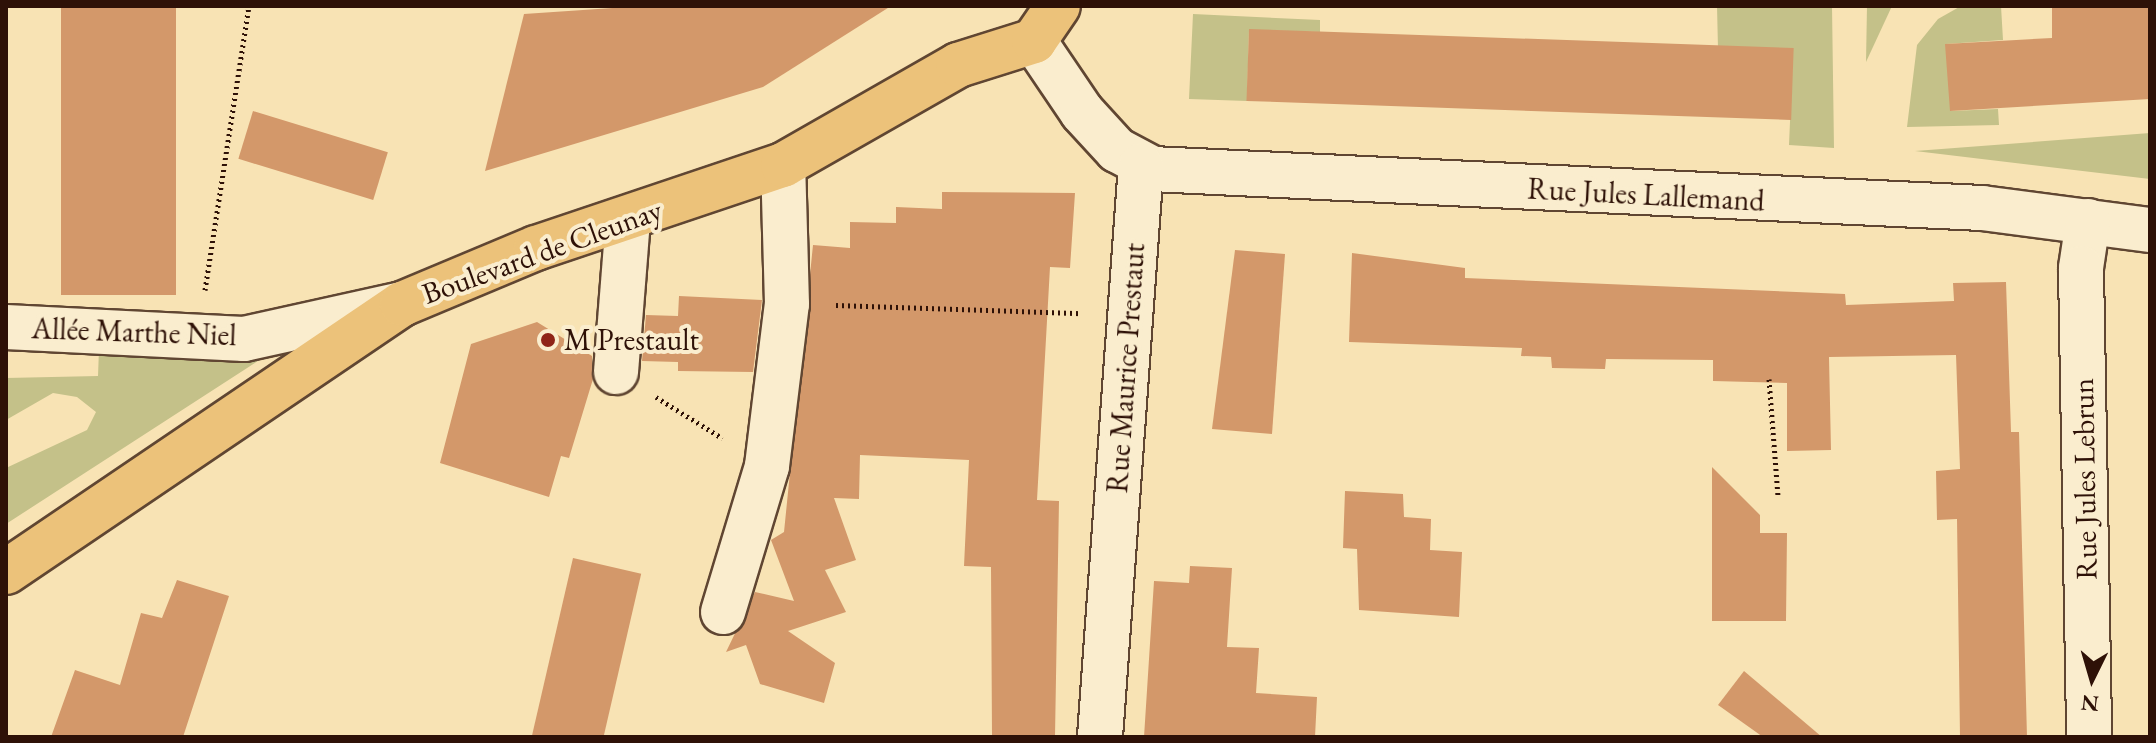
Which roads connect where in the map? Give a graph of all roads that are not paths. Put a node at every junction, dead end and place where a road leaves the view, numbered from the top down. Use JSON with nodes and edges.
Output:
{"nodes":[{"id":1,"x":1058,"y":6,"type":"edge"},
{"id":2,"x":1034,"y":41,"type":"junction"},
{"id":3,"x":783,"y":165,"type":"junction"},
{"id":4,"x":1141,"y":165,"type":"junction"},
{"id":5,"x":628,"y":219,"type":"junction"},
{"id":6,"x":2088,"y":221,"type":"junction"},
{"id":7,"x":2150,"y":230,"type":"edge"},
{"id":8,"x":402,"y":304,"type":"junction"},
{"id":9,"x":6,"y":327,"type":"edge"},
{"id":10,"x":616,"y":372,"type":"road end"},
{"id":11,"x":6,"y":572,"type":"edge"},
{"id":12,"x":723,"y":612,"type":"dead end"},
{"id":13,"x":1100,"y":737,"type":"edge"},
{"id":14,"x":2089,"y":737,"type":"edge"}],
"edges":[{"from":1,"to":2,"type":"main road"},
{"from":2,"to":3,"type":"main road","name":"Boulevard de Cleunay"},
{"from":2,"to":4,"type":"street"},
{"from":3,"to":5,"type":"main road","name":"Boulevard de Cleunay"},
{"from":3,"to":12,"type":"street"},
{"from":4,"to":6,"type":"street","name":"Rue Jules Lallemand"},
{"from":4,"to":13,"type":"street","name":"Rue Maurice Prestaut"},
{"from":5,"to":8,"type":"main road","name":"Boulevard de Cleunay"},
{"from":5,"to":10,"type":"street"},
{"from":6,"to":7,"type":"street","name":"Rue Jules Lallemand"},
{"from":6,"to":14,"type":"street","name":"Rue Jules Lebrun"},
{"from":8,"to":9,"type":"street","name":"Allée Marthe Niel"},
{"from":8,"to":11,"type":"main road","name":"Boulevard de Cleunay"}]}
